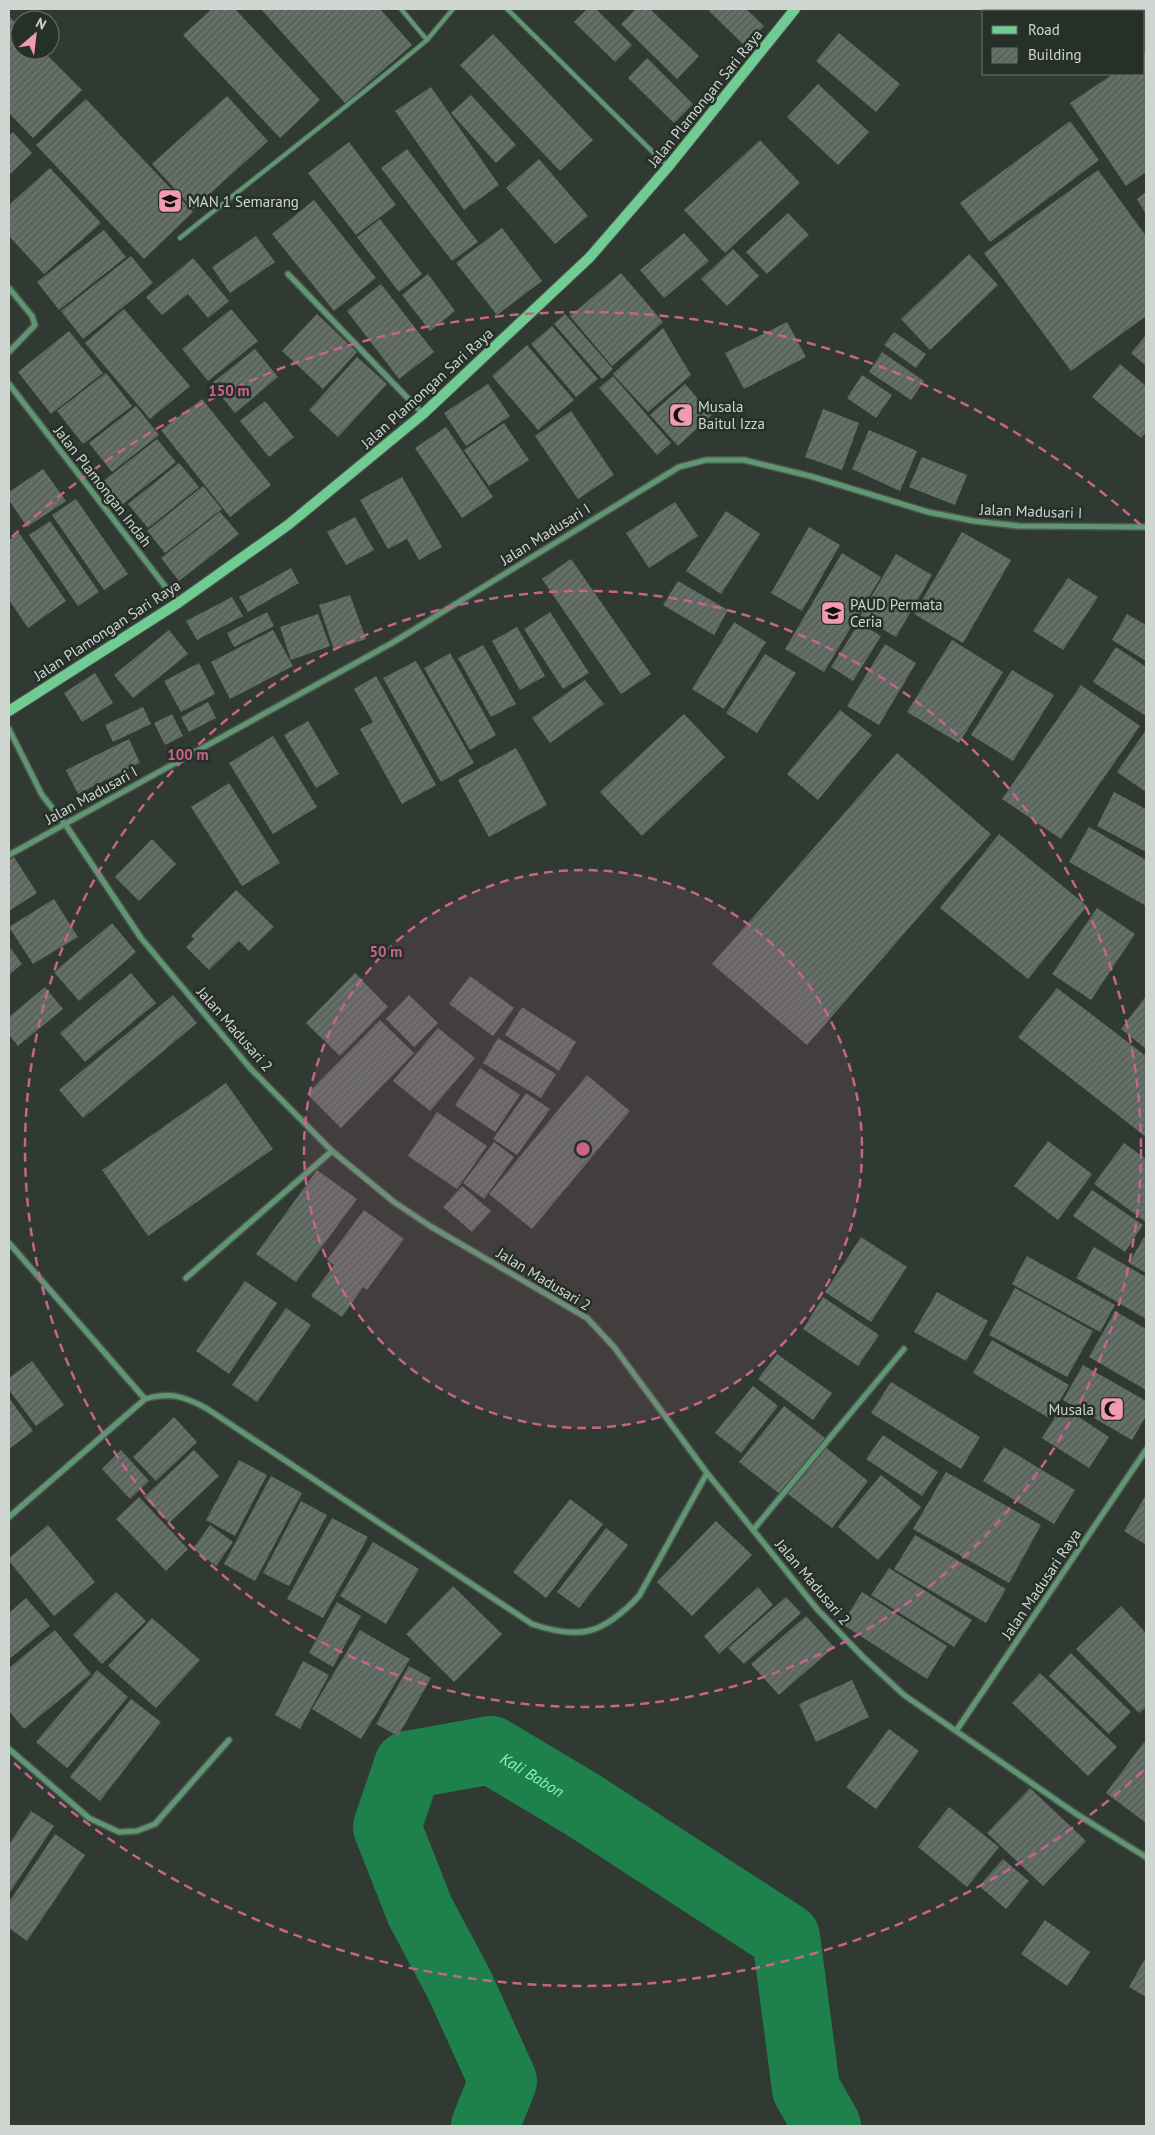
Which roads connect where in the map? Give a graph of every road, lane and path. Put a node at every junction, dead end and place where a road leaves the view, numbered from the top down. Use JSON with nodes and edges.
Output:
{"nodes":[{"id":1,"x":401,"y":9,"type":"edge"},
{"id":2,"x":452,"y":9,"type":"edge"},
{"id":3,"x":507,"y":9,"type":"edge"},
{"id":4,"x":795,"y":9,"type":"edge"},
{"id":5,"x":426,"y":40,"type":"junction"},
{"id":6,"x":668,"y":168,"type":"junction"},
{"id":7,"x":180,"y":238,"type":"dead end"},
{"id":8,"x":288,"y":274,"type":"dead end"},
{"id":9,"x":9,"y":288,"type":"edge"},
{"id":10,"x":9,"y":352,"type":"edge"},
{"id":11,"x":9,"y":384,"type":"edge"},
{"id":12,"x":423,"y":414,"type":"junction"},
{"id":13,"x":1146,"y":527,"type":"edge"},
{"id":14,"x":178,"y":603,"type":"junction"},
{"id":15,"x":9,"y":711,"type":"edge"},
{"id":16,"x":9,"y":730,"type":"edge"},
{"id":17,"x":65,"y":824,"type":"junction"},
{"id":18,"x":9,"y":855,"type":"edge"},
{"id":19,"x":332,"y":1151,"type":"junction"},
{"id":20,"x":9,"y":1243,"type":"edge"},
{"id":21,"x":186,"y":1278,"type":"dead end"},
{"id":22,"x":904,"y":1349,"type":"dead end"},
{"id":23,"x":145,"y":1399,"type":"junction"},
{"id":24,"x":1146,"y":1450,"type":"edge"},
{"id":25,"x":707,"y":1472,"type":"junction"},
{"id":26,"x":9,"y":1517,"type":"edge"},
{"id":27,"x":753,"y":1530,"type":"junction"},
{"id":28,"x":956,"y":1731,"type":"junction"},
{"id":29,"x":229,"y":1740,"type":"dead end"},
{"id":30,"x":9,"y":1749,"type":"edge"},
{"id":31,"x":1146,"y":1857,"type":"edge"}],
"edges":[{"from":1,"to":5,"type":"lane"},
{"from":2,"to":5,"type":"lane"},
{"from":3,"to":6,"type":"lane"},
{"from":4,"to":6,"type":"street","name":"Jalan Plamongan Sari Raya"},
{"from":5,"to":7,"type":"lane"},
{"from":6,"to":12,"type":"street","name":"Jalan Plamongan Sari Raya"},
{"from":8,"to":12,"type":"street"},
{"from":9,"to":10,"type":"street"},
{"from":11,"to":14,"type":"street","name":"Jalan Plamongan Indah"},
{"from":12,"to":14,"type":"street","name":"Jalan Plamongan Sari Raya"},
{"from":13,"to":17,"type":"street","name":"Jalan Madusari I"},
{"from":14,"to":15,"type":"street","name":"Jalan Plamongan Sari Raya"},
{"from":16,"to":17,"type":"street","name":"Jalan Madusari 2"},
{"from":17,"to":18,"type":"street","name":"Jalan Madusari I"},
{"from":17,"to":19,"type":"street","name":"Jalan Madusari 2"},
{"from":19,"to":21,"type":"street"},
{"from":19,"to":25,"type":"street","name":"Jalan Madusari 2"},
{"from":20,"to":23,"type":"street"},
{"from":22,"to":27,"type":"street"},
{"from":23,"to":25,"type":"street"},
{"from":23,"to":26,"type":"street"},
{"from":24,"to":28,"type":"street","name":"Jalan Madusari Raya"},
{"from":25,"to":27,"type":"street","name":"Jalan Madusari 2"},
{"from":27,"to":28,"type":"street","name":"Jalan Madusari 2"},
{"from":28,"to":31,"type":"street","name":"Jalan Madusari 2"},
{"from":29,"to":30,"type":"street"}]}
